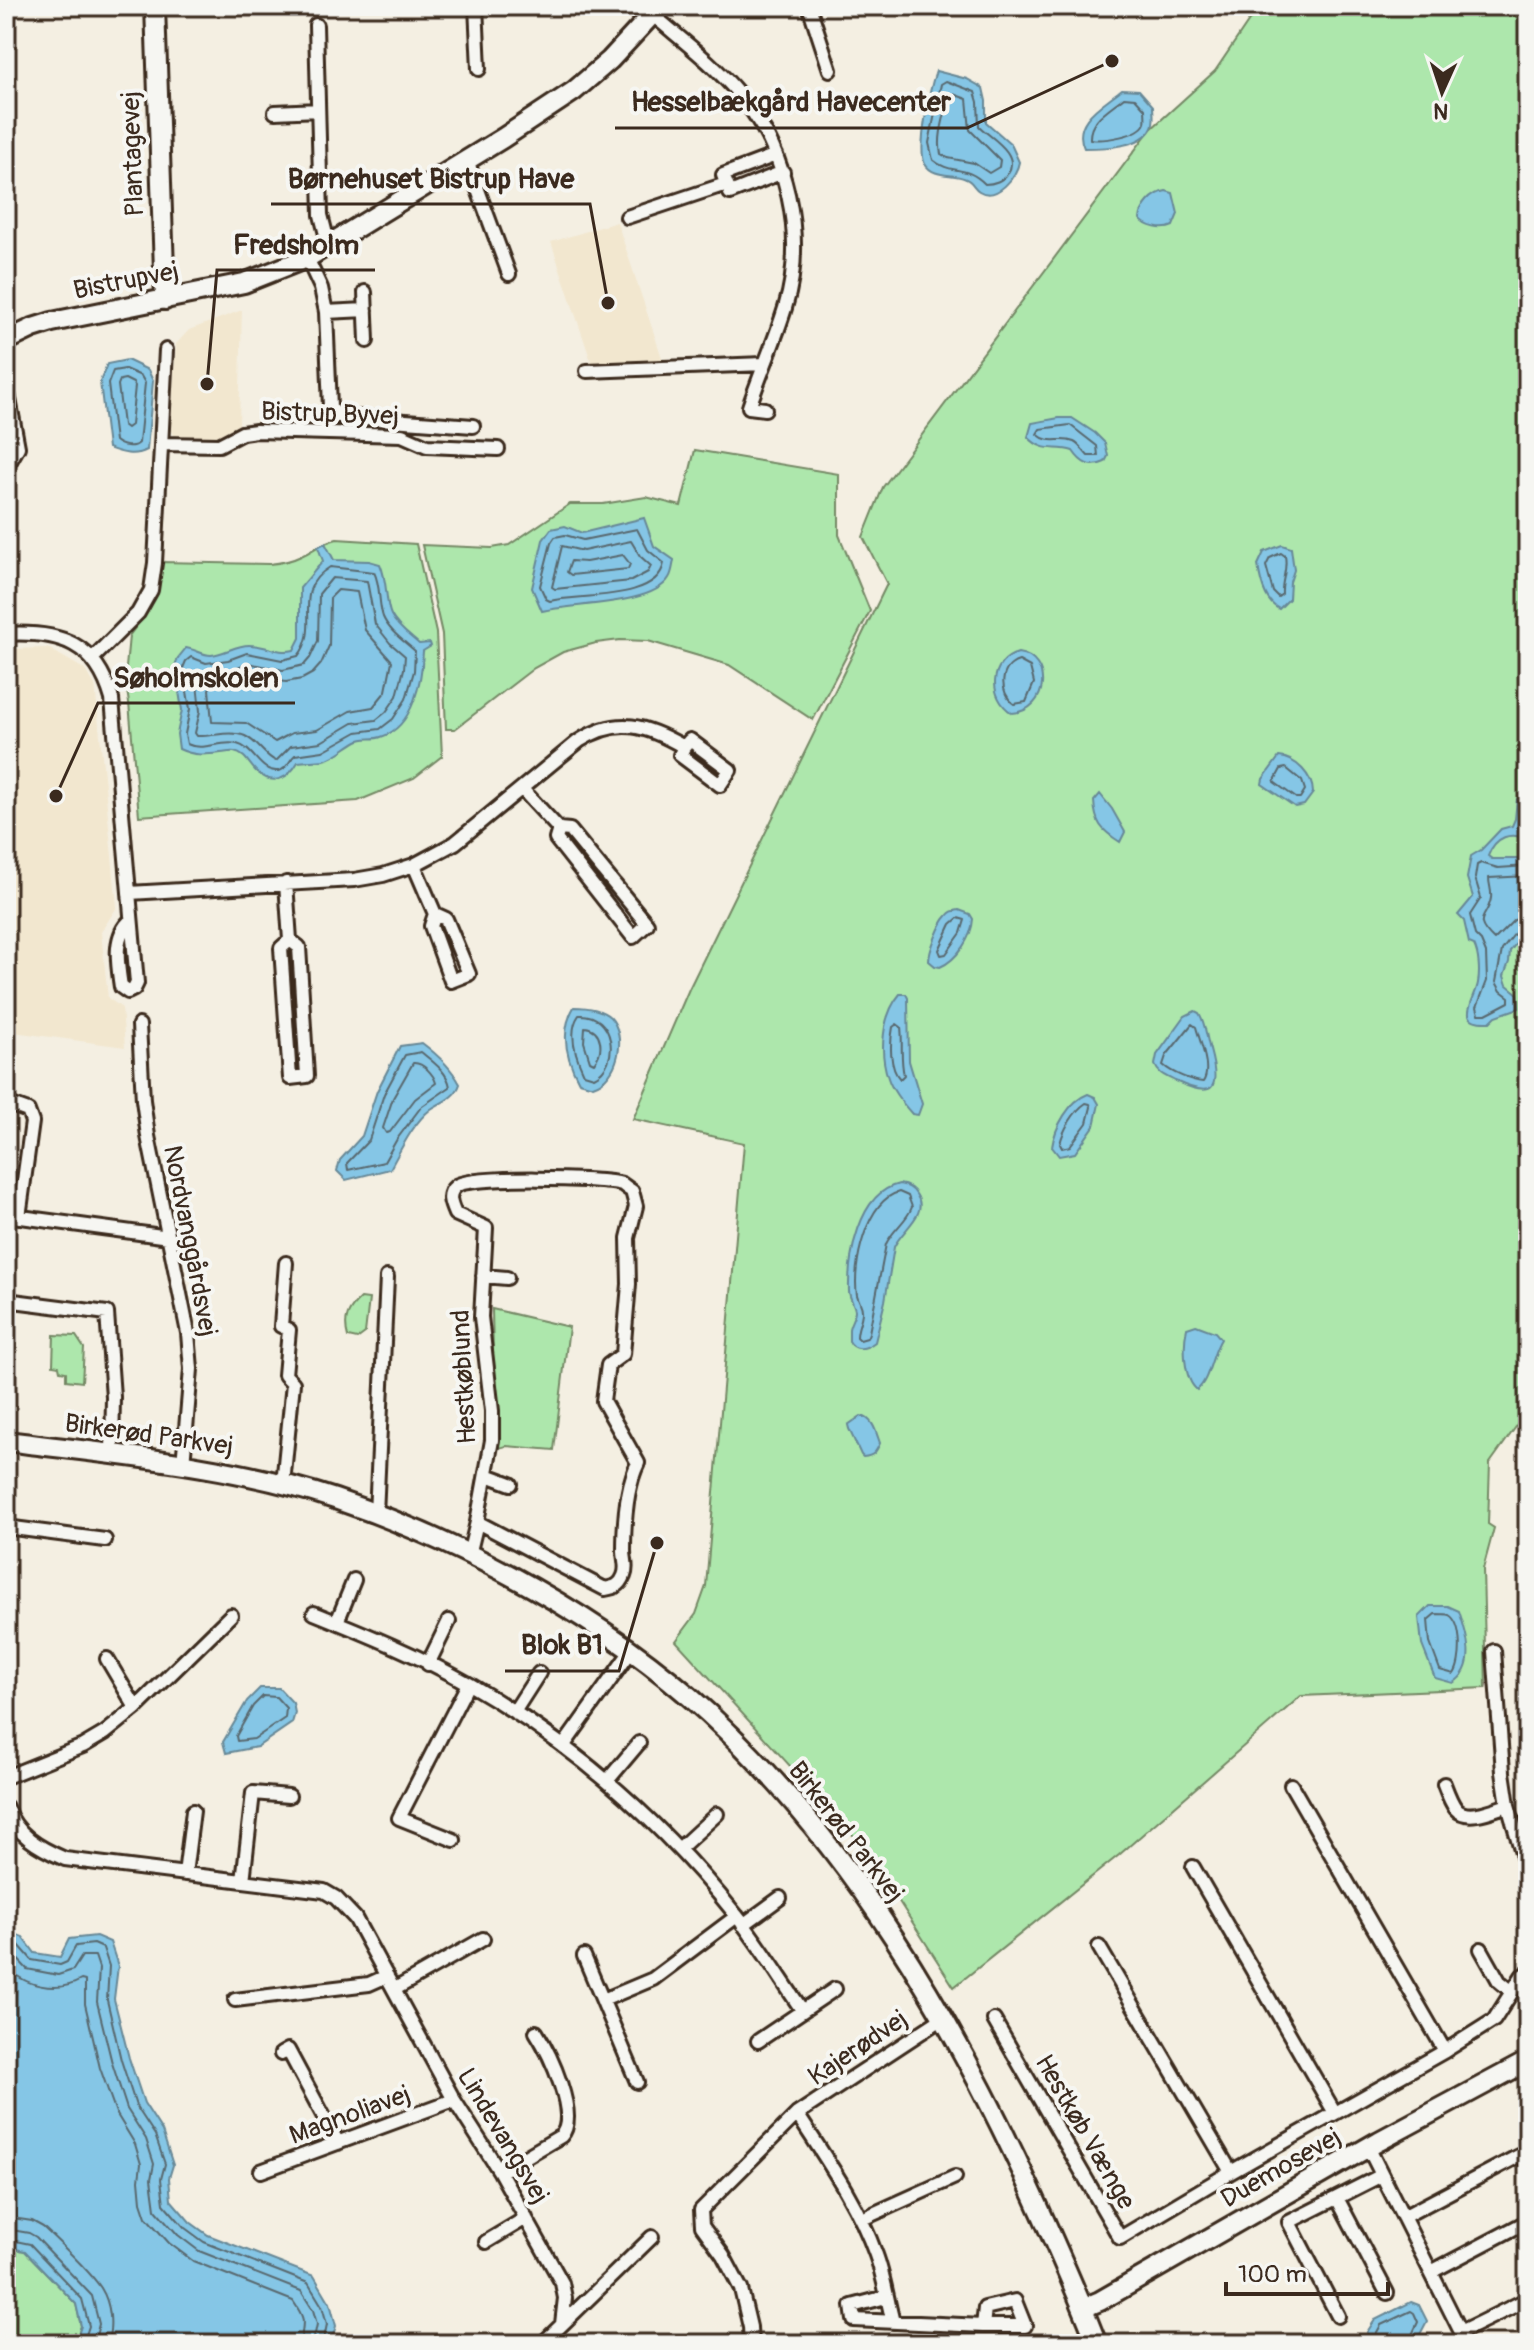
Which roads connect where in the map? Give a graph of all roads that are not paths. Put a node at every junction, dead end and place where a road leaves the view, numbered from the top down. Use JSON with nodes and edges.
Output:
{"nodes":[{"id":1,"x":155,"y":6,"type":"edge"},
{"id":2,"x":476,"y":6,"type":"edge"},
{"id":3,"x":809,"y":6,"type":"edge"},
{"id":4,"x":656,"y":10,"type":"edge"},
{"id":5,"x":316,"y":25,"type":"dead end"},
{"id":6,"x":479,"y":69,"type":"dead end"},
{"id":7,"x":830,"y":70,"type":"dead end"},
{"id":8,"x":318,"y":110,"type":"junction"},
{"id":9,"x":275,"y":112,"type":"dead end"},
{"id":10,"x":776,"y":155,"type":"junction"},
{"id":11,"x":467,"y":160,"type":"junction"},
{"id":12,"x":783,"y":172,"type":"junction"},
{"id":13,"x":726,"y":184,"type":"junction"},
{"id":14,"x":627,"y":217,"type":"dead end"},
{"id":15,"x":329,"y":246,"type":"junction"},
{"id":16,"x":307,"y":258,"type":"junction"},
{"id":17,"x":509,"y":274,"type":"dead end"},
{"id":18,"x":365,"y":292,"type":"dead end"},
{"id":19,"x":165,"y":300,"type":"junction"},
{"id":20,"x":366,"y":310,"type":"junction"},
{"id":21,"x":326,"y":312,"type":"junction"},
{"id":22,"x":6,"y":341,"type":"edge"},
{"id":23,"x":367,"y":341,"type":"dead end"},
{"id":24,"x":166,"y":350,"type":"dead end"},
{"id":25,"x":764,"y":364,"type":"junction"},
{"id":26,"x":587,"y":371,"type":"dead end"},
{"id":27,"x":6,"y":383,"type":"edge"},
{"id":28,"x":765,"y":409,"type":"dead end"},
{"id":29,"x":473,"y":426,"type":"dead end"},
{"id":30,"x":161,"y":444,"type":"junction"},
{"id":31,"x":498,"y":449,"type":"dead end"},
{"id":32,"x":6,"y":468,"type":"edge"},
{"id":33,"x":6,"y":634,"type":"edge"},
{"id":34,"x":93,"y":658,"type":"junction"},
{"id":35,"x":684,"y":747,"type":"dead end"},
{"id":36,"x":522,"y":789,"type":"junction"},
{"id":37,"x":559,"y":829,"type":"junction"},
{"id":38,"x":414,"y":865,"type":"junction"},
{"id":39,"x":286,"y":883,"type":"junction"},
{"id":40,"x":129,"y":893,"type":"junction"},
{"id":41,"x":435,"y":914,"type":"junction"},
{"id":42,"x":131,"y":920,"type":"junction"},
{"id":43,"x":290,"y":940,"type":"junction"},
{"id":44,"x":139,"y":1025,"type":"dead end"},
{"id":45,"x":6,"y":1103,"type":"edge"},
{"id":46,"x":12,"y":1216,"type":"edge"},
{"id":47,"x":169,"y":1237,"type":"junction"},
{"id":48,"x":286,"y":1263,"type":"dead end"},
{"id":49,"x":483,"y":1276,"type":"junction"},
{"id":50,"x":387,"y":1277,"type":"dead end"},
{"id":51,"x":507,"y":1278,"type":"dead end"},
{"id":52,"x":6,"y":1300,"type":"edge"},
{"id":53,"x":6,"y":1441,"type":"edge"},
{"id":54,"x":112,"y":1454,"type":"junction"},
{"id":55,"x":183,"y":1465,"type":"junction"},
{"id":56,"x":487,"y":1475,"type":"junction"},
{"id":57,"x":283,"y":1484,"type":"junction"},
{"id":58,"x":511,"y":1484,"type":"dead end"},
{"id":59,"x":376,"y":1514,"type":"junction"},
{"id":60,"x":477,"y":1522,"type":"junction"},
{"id":61,"x":6,"y":1527,"type":"edge"},
{"id":62,"x":105,"y":1540,"type":"dead end"},
{"id":63,"x":469,"y":1555,"type":"junction"},
{"id":64,"x":354,"y":1580,"type":"dead end"},
{"id":65,"x":314,"y":1613,"type":"dead end"},
{"id":66,"x":231,"y":1615,"type":"dead end"},
{"id":67,"x":449,"y":1621,"type":"dead end"},
{"id":68,"x":337,"y":1622,"type":"junction"},
{"id":69,"x":631,"y":1651,"type":"junction"},
{"id":70,"x":1494,"y":1651,"type":"dead end"},
{"id":71,"x":107,"y":1659,"type":"dead end"},
{"id":72,"x":428,"y":1664,"type":"junction"},
{"id":73,"x":539,"y":1673,"type":"dead end"},
{"id":74,"x":468,"y":1684,"type":"junction"},
{"id":75,"x":136,"y":1708,"type":"junction"},
{"id":76,"x":514,"y":1712,"type":"junction"},
{"id":77,"x":639,"y":1743,"type":"dead end"},
{"id":78,"x":564,"y":1745,"type":"junction"},
{"id":79,"x":6,"y":1777,"type":"edge"},
{"id":80,"x":607,"y":1781,"type":"junction"},
{"id":81,"x":1444,"y":1784,"type":"dead end"},
{"id":82,"x":1291,"y":1785,"type":"dead end"},
{"id":83,"x":289,"y":1796,"type":"dead end"},
{"id":84,"x":1508,"y":1805,"type":"junction"},
{"id":85,"x":6,"y":1807,"type":"edge"},
{"id":86,"x":193,"y":1811,"type":"dead end"},
{"id":87,"x":717,"y":1814,"type":"dead end"},
{"id":88,"x":454,"y":1840,"type":"dead end"},
{"id":89,"x":679,"y":1849,"type":"junction"},
{"id":90,"x":1193,"y":1867,"type":"dead end"},
{"id":91,"x":1528,"y":1873,"type":"edge"},
{"id":92,"x":185,"y":1874,"type":"junction"},
{"id":93,"x":243,"y":1881,"type":"junction"},
{"id":94,"x":780,"y":1898,"type":"dead end"},
{"id":95,"x":740,"y":1920,"type":"junction"},
{"id":96,"x":483,"y":1939,"type":"dead end"},
{"id":97,"x":1099,"y":1947,"type":"dead end"},
{"id":98,"x":1481,"y":1949,"type":"dead end"},
{"id":99,"x":584,"y":1956,"type":"dead end"},
{"id":100,"x":1528,"y":1972,"type":"edge"},
{"id":101,"x":387,"y":1976,"type":"junction"},
{"id":102,"x":395,"y":1989,"type":"junction"},
{"id":103,"x":835,"y":1989,"type":"dead end"},
{"id":104,"x":1511,"y":1991,"type":"junction"},
{"id":105,"x":235,"y":2000,"type":"dead end"},
{"id":106,"x":603,"y":2000,"type":"junction"},
{"id":107,"x":802,"y":2010,"type":"junction"},
{"id":108,"x":943,"y":2018,"type":"junction"},
{"id":109,"x":994,"y":2020,"type":"dead end"},
{"id":110,"x":536,"y":2032,"type":"dead end"},
{"id":111,"x":758,"y":2041,"type":"dead end"},
{"id":112,"x":1445,"y":2051,"type":"junction"},
{"id":113,"x":281,"y":2054,"type":"dead end"},
{"id":114,"x":1528,"y":2055,"type":"edge"},
{"id":115,"x":1516,"y":2067,"type":"edge"},
{"id":116,"x":637,"y":2082,"type":"dead end"},
{"id":117,"x":454,"y":2100,"type":"junction"},
{"id":118,"x":1335,"y":2113,"type":"junction"},
{"id":119,"x":797,"y":2114,"type":"junction"},
{"id":120,"x":338,"y":2143,"type":"junction"},
{"id":121,"x":1368,"y":2147,"type":"junction"},
{"id":122,"x":1528,"y":2151,"type":"edge"},
{"id":123,"x":261,"y":2171,"type":"dead end"},
{"id":124,"x":500,"y":2172,"type":"junction"},
{"id":125,"x":1231,"y":2172,"type":"junction"},
{"id":126,"x":1382,"y":2175,"type":"junction"},
{"id":127,"x":955,"y":2177,"type":"dead end"},
{"id":128,"x":1337,"y":2198,"type":"junction"},
{"id":129,"x":1403,"y":2217,"type":"junction"},
{"id":130,"x":526,"y":2218,"type":"junction"},
{"id":131,"x":862,"y":2219,"type":"junction"},
{"id":132,"x":1528,"y":2221,"type":"edge"},
{"id":133,"x":652,"y":2237,"type":"dead end"},
{"id":134,"x":486,"y":2242,"type":"dead end"},
{"id":135,"x":1431,"y":2272,"type":"junction"},
{"id":136,"x":1387,"y":2293,"type":"dead end"},
{"id":137,"x":886,"y":2297,"type":"junction"},
{"id":138,"x":1528,"y":2299,"type":"edge"},
{"id":139,"x":1083,"y":2308,"type":"junction"},
{"id":140,"x":1338,"y":2316,"type":"dead end"},
{"id":141,"x":893,"y":2322,"type":"junction"},
{"id":142,"x":562,"y":2324,"type":"junction"},
{"id":143,"x":983,"y":2326,"type":"dead end"},
{"id":144,"x":542,"y":2344,"type":"edge"},
{"id":145,"x":751,"y":2344,"type":"edge"},
{"id":146,"x":1097,"y":2344,"type":"edge"}],
"edges":[{"from":1,"to":19,"type":"street","name":"Plantagevej"},
{"from":2,"to":6,"type":"street"},
{"from":3,"to":7,"type":"street"},
{"from":4,"to":10,"type":"street"},
{"from":4,"to":11,"type":"street","name":"Bistrupvej"},
{"from":5,"to":8,"type":"street"},
{"from":8,"to":9,"type":"street"},
{"from":8,"to":15,"type":"street"},
{"from":10,"to":12,"type":"street"},
{"from":10,"to":13,"type":"street"},
{"from":11,"to":15,"type":"street","name":"Bistrupvej"},
{"from":11,"to":17,"type":"street"},
{"from":12,"to":13,"type":"street"},
{"from":12,"to":25,"type":"street"},
{"from":13,"to":14,"type":"street"},
{"from":15,"to":16,"type":"street","name":"Bistrupvej"},
{"from":16,"to":19,"type":"street","name":"Bistrupvej"},
{"from":16,"to":21,"type":"street"},
{"from":18,"to":20,"type":"street"},
{"from":19,"to":22,"type":"street","name":"Bistrupvej"},
{"from":20,"to":21,"type":"street"},
{"from":20,"to":23,"type":"street"},
{"from":21,"to":29,"type":"street"},
{"from":24,"to":30,"type":"street"},
{"from":25,"to":26,"type":"street"},
{"from":25,"to":28,"type":"street"},
{"from":27,"to":32,"type":"street"},
{"from":30,"to":31,"type":"street","name":"Bistrup Byvej"},
{"from":30,"to":34,"type":"street"},
{"from":33,"to":34,"type":"street"},
{"from":34,"to":40,"type":"street"},
{"from":35,"to":36,"type":"street"},
{"from":36,"to":37,"type":"street"},
{"from":36,"to":38,"type":"street"},
{"from":37,"to":37,"type":"street"},
{"from":38,"to":39,"type":"street"},
{"from":38,"to":41,"type":"street"},
{"from":39,"to":40,"type":"street"},
{"from":39,"to":43,"type":"street"},
{"from":40,"to":42,"type":"street"},
{"from":41,"to":41,"type":"street"},
{"from":42,"to":42,"type":"street"},
{"from":43,"to":43,"type":"street"},
{"from":44,"to":47,"type":"street","name":"Nordvanggårdsvej"},
{"from":45,"to":46,"type":"street"},
{"from":46,"to":47,"type":"street"},
{"from":47,"to":55,"type":"street","name":"Nordvanggårdsvej"},
{"from":48,"to":57,"type":"street"},
{"from":49,"to":51,"type":"street","name":"Hestkøblund"},
{"from":49,"to":56,"type":"street","name":"Hestkøblund"},
{"from":49,"to":60,"type":"street","name":"Hestkøblund"},
{"from":50,"to":59,"type":"street"},
{"from":52,"to":54,"type":"street"},
{"from":53,"to":54,"type":"street","name":"Birkerød Parkvej"},
{"from":54,"to":55,"type":"street","name":"Birkerød Parkvej"},
{"from":55,"to":57,"type":"street","name":"Birkerød Parkvej"},
{"from":56,"to":58,"type":"street","name":"Hestkøblund"},
{"from":56,"to":60,"type":"street","name":"Hestkøblund"},
{"from":57,"to":59,"type":"street","name":"Birkerød Parkvej"},
{"from":59,"to":63,"type":"street","name":"Birkerød Parkvej"},
{"from":60,"to":63,"type":"street","name":"Hestkøblund"},
{"from":61,"to":62,"type":"street"},
{"from":63,"to":69,"type":"street","name":"Birkerød Parkvej"},
{"from":64,"to":68,"type":"street"},
{"from":65,"to":68,"type":"street"},
{"from":66,"to":75,"type":"street"},
{"from":67,"to":72,"type":"street"},
{"from":68,"to":72,"type":"street"},
{"from":69,"to":78,"type":"street"},
{"from":69,"to":108,"type":"street","name":"Birkerød Parkvej"},
{"from":70,"to":84,"type":"street"},
{"from":71,"to":75,"type":"street"},
{"from":72,"to":74,"type":"street"},
{"from":73,"to":76,"type":"street"},
{"from":74,"to":76,"type":"street"},
{"from":74,"to":88,"type":"street"},
{"from":75,"to":79,"type":"street"},
{"from":76,"to":78,"type":"street"},
{"from":77,"to":80,"type":"street"},
{"from":78,"to":80,"type":"street"},
{"from":80,"to":89,"type":"street"},
{"from":81,"to":84,"type":"street"},
{"from":82,"to":112,"type":"street"},
{"from":83,"to":93,"type":"street"},
{"from":84,"to":91,"type":"street"},
{"from":85,"to":92,"type":"street","name":"Lindevangsvej"},
{"from":86,"to":92,"type":"street"},
{"from":87,"to":89,"type":"street"},
{"from":89,"to":95,"type":"street"},
{"from":90,"to":118,"type":"street"},
{"from":92,"to":93,"type":"street","name":"Lindevangsvej"},
{"from":93,"to":101,"type":"street","name":"Lindevangsvej"},
{"from":94,"to":95,"type":"street"},
{"from":95,"to":106,"type":"street"},
{"from":95,"to":107,"type":"street"},
{"from":96,"to":102,"type":"street"},
{"from":97,"to":125,"type":"street"},
{"from":98,"to":104,"type":"street"},
{"from":99,"to":106,"type":"street"},
{"from":100,"to":104,"type":"street","name":"Hestkøb Vænge"},
{"from":101,"to":102,"type":"street","name":"Lindevangsvej"},
{"from":101,"to":105,"type":"street"},
{"from":102,"to":117,"type":"street","name":"Lindevangsvej"},
{"from":103,"to":107,"type":"street"},
{"from":104,"to":112,"type":"street","name":"Hestkøb Vænge"},
{"from":106,"to":116,"type":"street"},
{"from":107,"to":111,"type":"street"},
{"from":108,"to":119,"type":"street","name":"Kajerødvej"},
{"from":108,"to":139,"type":"street","name":"Birkerød Parkvej"},
{"from":109,"to":125,"type":"street","name":"Hestkøb Vænge"},
{"from":110,"to":124,"type":"street"},
{"from":112,"to":118,"type":"street","name":"Hestkøb Vænge"},
{"from":113,"to":120,"type":"street"},
{"from":114,"to":115,"type":"street","name":"Duemosevej"},
{"from":115,"to":121,"type":"street","name":"Duemosevej"},
{"from":117,"to":120,"type":"street","name":"Magnoliavej"},
{"from":117,"to":124,"type":"street","name":"Lindevangsvej"},
{"from":118,"to":125,"type":"street","name":"Hestkøb Vænge"},
{"from":119,"to":131,"type":"street","name":"Kajerødvej"},
{"from":119,"to":145,"type":"street","name":"Kajerødvej"},
{"from":120,"to":123,"type":"street","name":"Magnoliavej"},
{"from":121,"to":126,"type":"street"},
{"from":121,"to":139,"type":"street","name":"Duemosevej"},
{"from":122,"to":129,"type":"street"},
{"from":124,"to":130,"type":"street","name":"Lindevangsvej"},
{"from":126,"to":128,"type":"street"},
{"from":126,"to":129,"type":"street"},
{"from":127,"to":131,"type":"street"},
{"from":128,"to":136,"type":"street"},
{"from":128,"to":140,"type":"street"},
{"from":129,"to":135,"type":"street"},
{"from":130,"to":134,"type":"street"},
{"from":130,"to":142,"type":"street","name":"Lindevangsvej"},
{"from":131,"to":137,"type":"street","name":"Kajerødvej"},
{"from":132,"to":135,"type":"street"},
{"from":133,"to":142,"type":"street"},
{"from":135,"to":138,"type":"street"},
{"from":137,"to":141,"type":"street","name":"Kajerødvej"},
{"from":137,"to":141,"type":"street"},
{"from":139,"to":146,"type":"street","name":"Birkerød Parkvej"},
{"from":141,"to":143,"type":"street"},
{"from":142,"to":144,"type":"street"}]}
